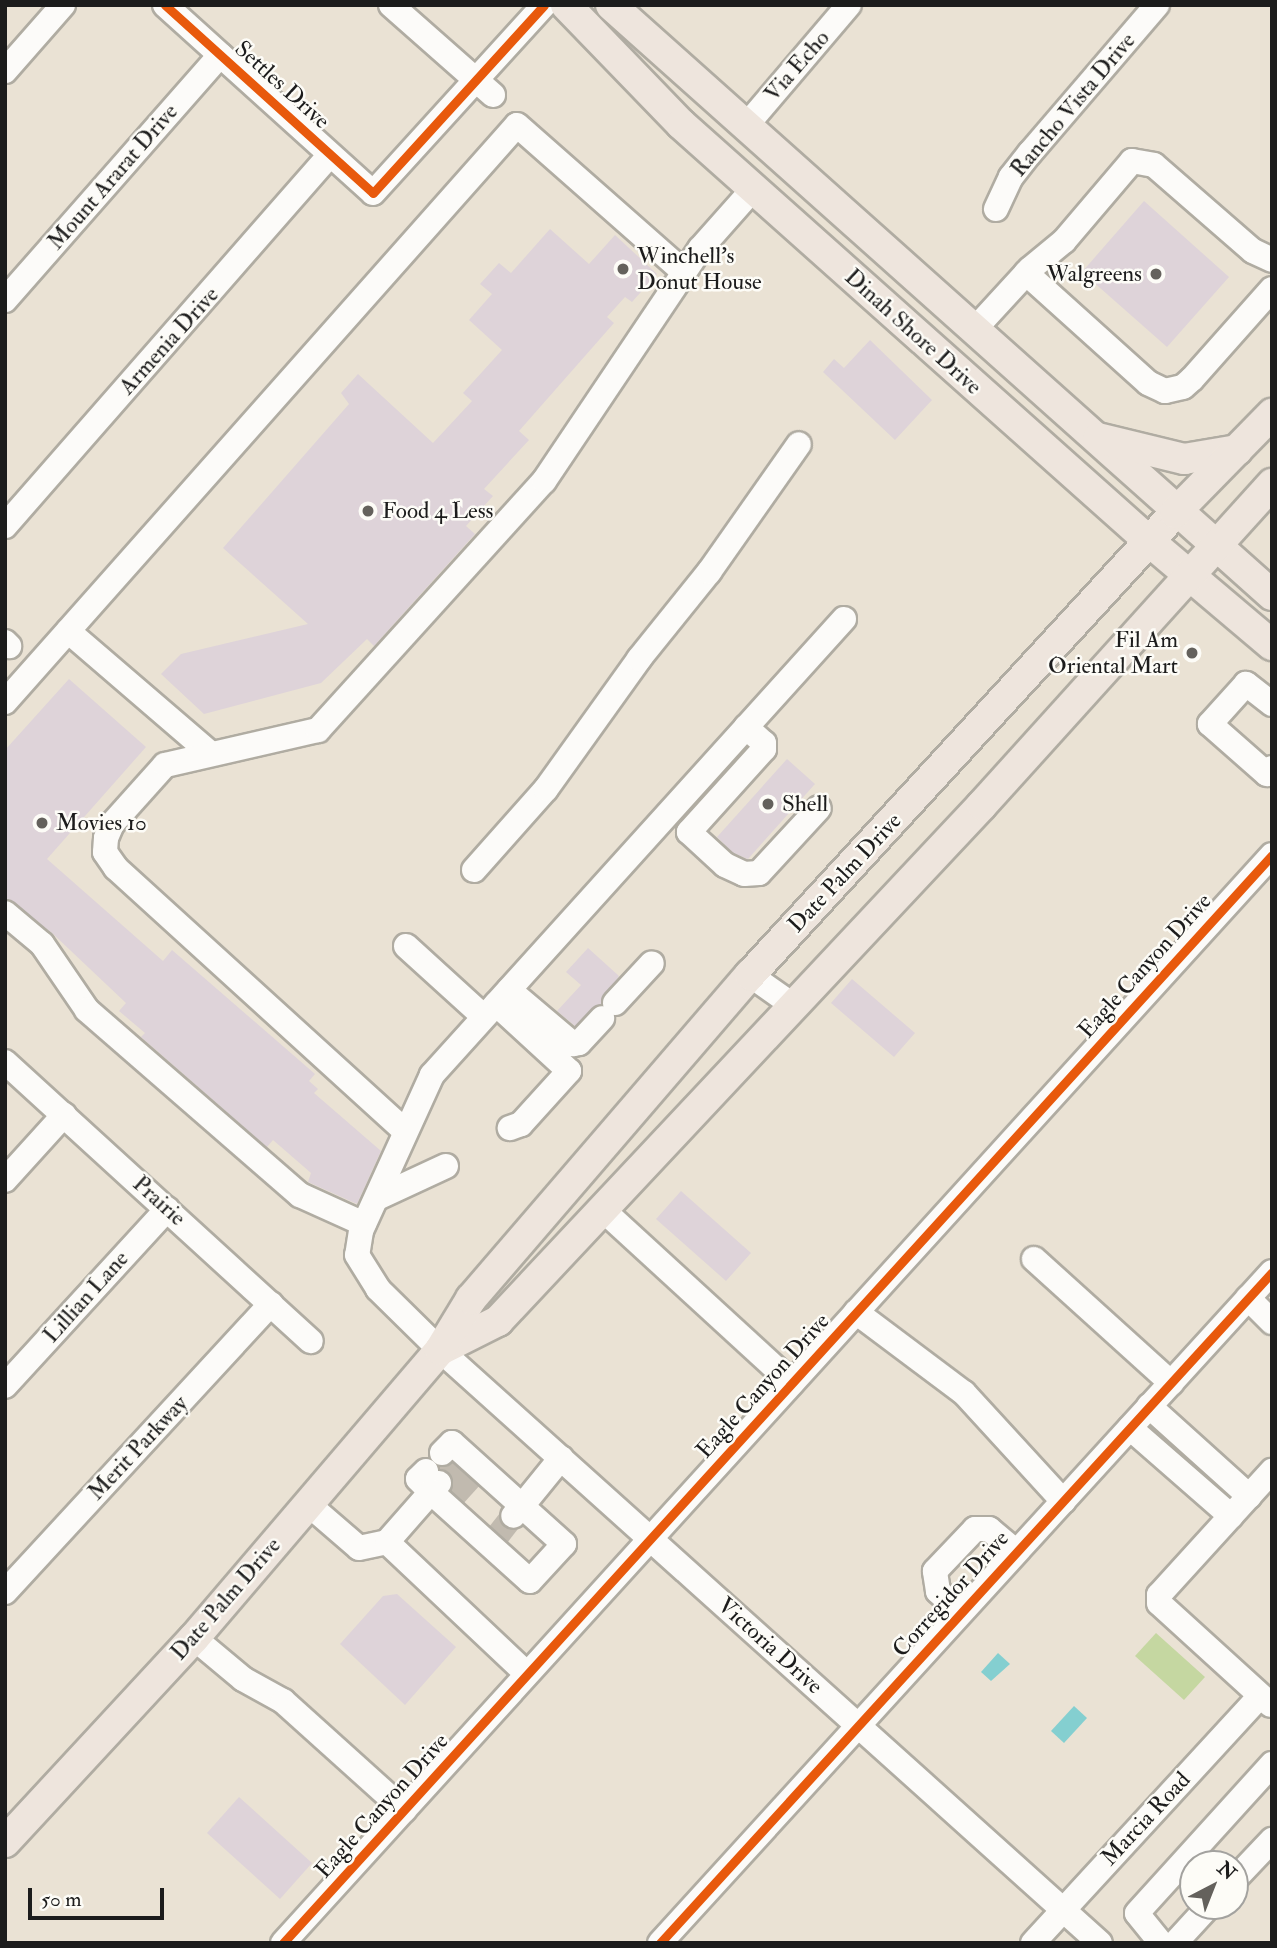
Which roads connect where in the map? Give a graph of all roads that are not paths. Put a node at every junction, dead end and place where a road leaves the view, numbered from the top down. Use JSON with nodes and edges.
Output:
{"nodes":[{"id":1,"x":63,"y":5,"type":"edge"},
{"id":2,"x":165,"y":5,"type":"edge"},
{"id":3,"x":391,"y":5,"type":"edge"},
{"id":4,"x":544,"y":5,"type":"edge"},
{"id":5,"x":566,"y":5,"type":"edge"},
{"id":6,"x":590,"y":5,"type":"edge"},
{"id":7,"x":611,"y":5,"type":"edge"},
{"id":8,"x":849,"y":5,"type":"edge"},
{"id":9,"x":1157,"y":5,"type":"edge"},
{"id":10,"x":220,"y":55,"type":"junction"},
{"id":11,"x":680,"y":68,"type":"junction"},
{"id":12,"x":5,"y":71,"type":"edge"},
{"id":13,"x":473,"y":77,"type":"junction"},
{"id":14,"x":493,"y":95,"type":"dead end"},
{"id":15,"x":745,"y":127,"type":"junction"},
{"id":16,"x":330,"y":155,"type":"junction"},
{"id":17,"x":780,"y":159,"type":"junction"},
{"id":18,"x":753,"y":189,"type":"junction"},
{"id":19,"x":996,"y":209,"type":"dead end"},
{"id":20,"x":1272,"y":260,"type":"edge"},
{"id":21,"x":684,"y":272,"type":"junction"},
{"id":22,"x":1026,"y":273,"type":"junction"},
{"id":23,"x":850,"y":275,"type":"junction"},
{"id":24,"x":1272,"y":289,"type":"edge"},
{"id":25,"x":5,"y":299,"type":"edge"},
{"id":26,"x":973,"y":331,"type":"junction"},
{"id":27,"x":1272,"y":414,"type":"edge"},
{"id":28,"x":1088,"y":434,"type":"junction"},
{"id":29,"x":799,"y":443,"type":"dead end"},
{"id":30,"x":1237,"y":450,"type":"junction"},
{"id":31,"x":1272,"y":484,"type":"edge"},
{"id":32,"x":1175,"y":513,"type":"junction"},
{"id":33,"x":5,"y":526,"type":"edge"},
{"id":34,"x":1150,"y":542,"type":"junction"},
{"id":35,"x":1215,"y":547,"type":"junction"},
{"id":36,"x":1189,"y":576,"type":"junction"},
{"id":37,"x":1272,"y":595,"type":"edge"},
{"id":38,"x":844,"y":619,"type":"dead end"},
{"id":39,"x":68,"y":631,"type":"junction"},
{"id":40,"x":1272,"y":645,"type":"edge"},
{"id":41,"x":5,"y":702,"type":"edge"},
{"id":42,"x":1272,"y":704,"type":"edge"},
{"id":43,"x":746,"y":727,"type":"junction"},
{"id":44,"x":210,"y":753,"type":"junction"},
{"id":45,"x":1272,"y":768,"type":"edge"},
{"id":46,"x":688,"y":792,"type":"junction"},
{"id":47,"x":819,"y":808,"type":"dead end"},
{"id":48,"x":708,"y":811,"type":"junction"},
{"id":49,"x":1272,"y":855,"type":"edge"},
{"id":50,"x":474,"y":870,"type":"dead end"},
{"id":51,"x":5,"y":913,"type":"edge"},
{"id":52,"x":406,"y":946,"type":"dead end"},
{"id":53,"x":652,"y":963,"type":"dead end"},
{"id":54,"x":750,"y":975,"type":"junction"},
{"id":55,"x":497,"y":1004,"type":"junction"},
{"id":56,"x":794,"y":1006,"type":"junction"},
{"id":57,"x":5,"y":1062,"type":"edge"},
{"id":58,"x":64,"y":1115,"type":"junction"},
{"id":59,"x":510,"y":1128,"type":"dead end"},
{"id":60,"x":405,"y":1131,"type":"junction"},
{"id":61,"x":446,"y":1166,"type":"dead end"},
{"id":62,"x":5,"y":1180,"type":"edge"},
{"id":63,"x":377,"y":1198,"type":"junction"},
{"id":64,"x":167,"y":1209,"type":"junction"},
{"id":65,"x":603,"y":1210,"type":"junction"},
{"id":66,"x":364,"y":1224,"type":"junction"},
{"id":67,"x":1034,"y":1259,"type":"dead end"},
{"id":68,"x":1272,"y":1272,"type":"edge"},
{"id":69,"x":1248,"y":1298,"type":"junction"},
{"id":70,"x":271,"y":1304,"type":"junction"},
{"id":71,"x":856,"y":1312,"type":"junction"},
{"id":72,"x":1272,"y":1322,"type":"edge"},
{"id":73,"x":311,"y":1341,"type":"dead end"},
{"id":74,"x":440,"y":1350,"type":"junction"},
{"id":75,"x":792,"y":1382,"type":"junction"},
{"id":76,"x":1171,"y":1383,"type":"junction"},
{"id":77,"x":5,"y":1386,"type":"edge"},
{"id":78,"x":1149,"y":1406,"type":"junction"},
{"id":79,"x":1130,"y":1428,"type":"junction"},
{"id":80,"x":1201,"y":1454,"type":"junction"},
{"id":81,"x":561,"y":1458,"type":"junction"},
{"id":82,"x":1272,"y":1471,"type":"edge"},
{"id":83,"x":1183,"y":1474,"type":"junction"},
{"id":84,"x":1249,"y":1496,"type":"junction"},
{"id":85,"x":1063,"y":1500,"type":"junction"},
{"id":86,"x":308,"y":1504,"type":"junction"},
{"id":87,"x":1231,"y":1516,"type":"junction"},
{"id":88,"x":650,"y":1539,"type":"junction"},
{"id":89,"x":387,"y":1542,"type":"junction"},
{"id":90,"x":1016,"y":1552,"type":"junction"},
{"id":91,"x":5,"y":1592,"type":"edge"},
{"id":92,"x":961,"y":1612,"type":"junction"},
{"id":93,"x":194,"y":1638,"type":"junction"},
{"id":94,"x":527,"y":1674,"type":"junction"},
{"id":95,"x":1266,"y":1701,"type":"edge"},
{"id":96,"x":858,"y":1725,"type":"junction"},
{"id":97,"x":1272,"y":1763,"type":"edge"},
{"id":98,"x":404,"y":1810,"type":"junction"},
{"id":99,"x":1272,"y":1840,"type":"edge"},
{"id":100,"x":5,"y":1842,"type":"edge"},
{"id":101,"x":1249,"y":1864,"type":"edge"},
{"id":102,"x":1063,"y":1910,"type":"junction"},
{"id":103,"x":1196,"y":1920,"type":"edge"},
{"id":104,"x":283,"y":1943,"type":"edge"},
{"id":105,"x":660,"y":1943,"type":"edge"},
{"id":106,"x":1033,"y":1943,"type":"edge"},
{"id":107,"x":1100,"y":1943,"type":"edge"},
{"id":108,"x":1161,"y":1943,"type":"edge"},
{"id":109,"x":1175,"y":1943,"type":"edge"}],
"edges":[{"from":1,"to":12,"type":"street"},
{"from":2,"to":10,"type":"street","name":"Settles Drive"},
{"from":3,"to":13,"type":"street"},
{"from":4,"to":13,"type":"street"},
{"from":5,"to":18,"type":"main road","name":"Dinah Shore Drive"},
{"from":6,"to":11,"type":"main road"},
{"from":7,"to":11,"type":"main road","name":"Dinah Shore Drive"},
{"from":8,"to":15,"type":"street","name":"Via Echo"},
{"from":9,"to":19,"type":"street","name":"Rancho Vista Drive"},
{"from":10,"to":16,"type":"street","name":"Settles Drive"},
{"from":10,"to":25,"type":"street","name":"Mount Ararat Drive"},
{"from":11,"to":15,"type":"main road","name":"Dinah Shore Drive"},
{"from":13,"to":14,"type":"street"},
{"from":13,"to":16,"type":"street","name":"Settles Drive"},
{"from":15,"to":17,"type":"main road","name":"Dinah Shore Drive"},
{"from":16,"to":33,"type":"street","name":"Armenia Drive"},
{"from":17,"to":18,"type":"main road"},
{"from":17,"to":26,"type":"main road","name":"Dinah Shore Drive"},
{"from":18,"to":21,"type":"street"},
{"from":18,"to":23,"type":"main road","name":"Dinah Shore Drive"},
{"from":20,"to":22,"type":"street"},
{"from":21,"to":39,"type":"street"},
{"from":21,"to":44,"type":"street"},
{"from":22,"to":24,"type":"street"},
{"from":22,"to":26,"type":"street"},
{"from":23,"to":26,"type":"main road"},
{"from":23,"to":34,"type":"main road","name":"Dinah Shore Drive"},
{"from":26,"to":28,"type":"main road","name":"Dinah Shore Drive"},
{"from":27,"to":30,"type":"main road","name":"Date Palm Drive"},
{"from":28,"to":30,"type":"main road"},
{"from":28,"to":32,"type":"main road","name":"Dinah Shore Drive"},
{"from":29,"to":50,"type":"street"},
{"from":30,"to":32,"type":"main road","name":"Date Palm Drive"},
{"from":31,"to":35,"type":"main road","name":"Date Palm Drive"},
{"from":32,"to":34,"type":"main road","name":"Date Palm Drive"},
{"from":32,"to":35,"type":"main road","name":"Dinah Shore Drive"},
{"from":34,"to":36,"type":"main road","name":"Dinah Shore Drive"},
{"from":34,"to":54,"type":"main road","name":"Date Palm Drive"},
{"from":35,"to":36,"type":"main road","name":"Date Palm Drive"},
{"from":35,"to":37,"type":"main road","name":"Dinah Shore Drive"},
{"from":36,"to":40,"type":"main road","name":"Dinah Shore Drive"},
{"from":36,"to":56,"type":"main road","name":"Date Palm Drive"},
{"from":38,"to":43,"type":"street","name":"Victoria Drive"},
{"from":39,"to":41,"type":"street"},
{"from":39,"to":44,"type":"street"},
{"from":42,"to":45,"type":"street"},
{"from":43,"to":46,"type":"street","name":"Victoria Drive"},
{"from":43,"to":48,"type":"street"},
{"from":44,"to":60,"type":"street"},
{"from":46,"to":48,"type":"street"},
{"from":46,"to":55,"type":"street","name":"Victoria Drive"},
{"from":47,"to":48,"type":"street"},
{"from":49,"to":71,"type":"street","name":"Eagle Canyon Drive"},
{"from":51,"to":66,"type":"street"},
{"from":52,"to":55,"type":"street"},
{"from":53,"to":55,"type":"street"},
{"from":54,"to":56,"type":"street"},
{"from":54,"to":74,"type":"main road","name":"Date Palm Drive"},
{"from":55,"to":59,"type":"street"},
{"from":55,"to":60,"type":"street","name":"Victoria Drive"},
{"from":56,"to":65,"type":"main road","name":"Date Palm Drive"},
{"from":57,"to":58,"type":"street","name":"Prairie"},
{"from":58,"to":62,"type":"street"},
{"from":58,"to":64,"type":"street","name":"Prairie"},
{"from":60,"to":63,"type":"street","name":"Victoria Drive"},
{"from":61,"to":63,"type":"street"},
{"from":63,"to":66,"type":"street","name":"Victoria Drive"},
{"from":64,"to":70,"type":"street","name":"Prairie"},
{"from":64,"to":77,"type":"street","name":"Lillian Lane"},
{"from":65,"to":74,"type":"main road","name":"Date Palm Drive"},
{"from":65,"to":75,"type":"street"},
{"from":66,"to":74,"type":"street","name":"Victoria Drive"},
{"from":67,"to":76,"type":"street"},
{"from":68,"to":69,"type":"street","name":"Corregidor Drive"},
{"from":69,"to":72,"type":"street"},
{"from":69,"to":76,"type":"street","name":"Corregidor Drive"},
{"from":70,"to":73,"type":"street","name":"Prairie"},
{"from":70,"to":91,"type":"street","name":"Merit Parkway"},
{"from":71,"to":75,"type":"street","name":"Eagle Canyon Drive"},
{"from":71,"to":85,"type":"street"},
{"from":74,"to":81,"type":"street","name":"Victoria Drive"},
{"from":74,"to":86,"type":"main road","name":"Date Palm Drive"},
{"from":75,"to":88,"type":"street","name":"Eagle Canyon Drive"},
{"from":76,"to":78,"type":"street","name":"Corregidor Drive"},
{"from":78,"to":79,"type":"street","name":"Corregidor Drive"},
{"from":78,"to":80,"type":"street"},
{"from":79,"to":83,"type":"street"},
{"from":79,"to":85,"type":"street","name":"Corregidor Drive"},
{"from":80,"to":83,"type":"street"},
{"from":80,"to":84,"type":"street"},
{"from":81,"to":88,"type":"street","name":"Victoria Drive"},
{"from":81,"to":89,"type":"street"},
{"from":82,"to":84,"type":"street"},
{"from":83,"to":87,"type":"street"},
{"from":84,"to":87,"type":"street"},
{"from":85,"to":90,"type":"street","name":"Corregidor Drive"},
{"from":86,"to":89,"type":"street"},
{"from":86,"to":93,"type":"main road","name":"Date Palm Drive"},
{"from":87,"to":95,"type":"street"},
{"from":88,"to":94,"type":"street","name":"Eagle Canyon Drive"},
{"from":88,"to":96,"type":"street","name":"Victoria Drive"},
{"from":89,"to":94,"type":"street"},
{"from":90,"to":92,"type":"street","name":"Corregidor Drive"},
{"from":90,"to":92,"type":"street"},
{"from":92,"to":96,"type":"street","name":"Corregidor Drive"},
{"from":93,"to":98,"type":"street"},
{"from":93,"to":100,"type":"main road","name":"Date Palm Drive"},
{"from":94,"to":98,"type":"street","name":"Eagle Canyon Drive"},
{"from":95,"to":102,"type":"street","name":"Marcia Road"},
{"from":96,"to":102,"type":"street","name":"Victoria Drive"},
{"from":96,"to":105,"type":"street","name":"Corregidor Drive"},
{"from":97,"to":108,"type":"street"},
{"from":98,"to":104,"type":"street","name":"Eagle Canyon Drive"},
{"from":99,"to":101,"type":"street"},
{"from":102,"to":106,"type":"street","name":"Marcia Road"},
{"from":102,"to":107,"type":"street","name":"Victoria Drive"},
{"from":103,"to":109,"type":"street"}]}
